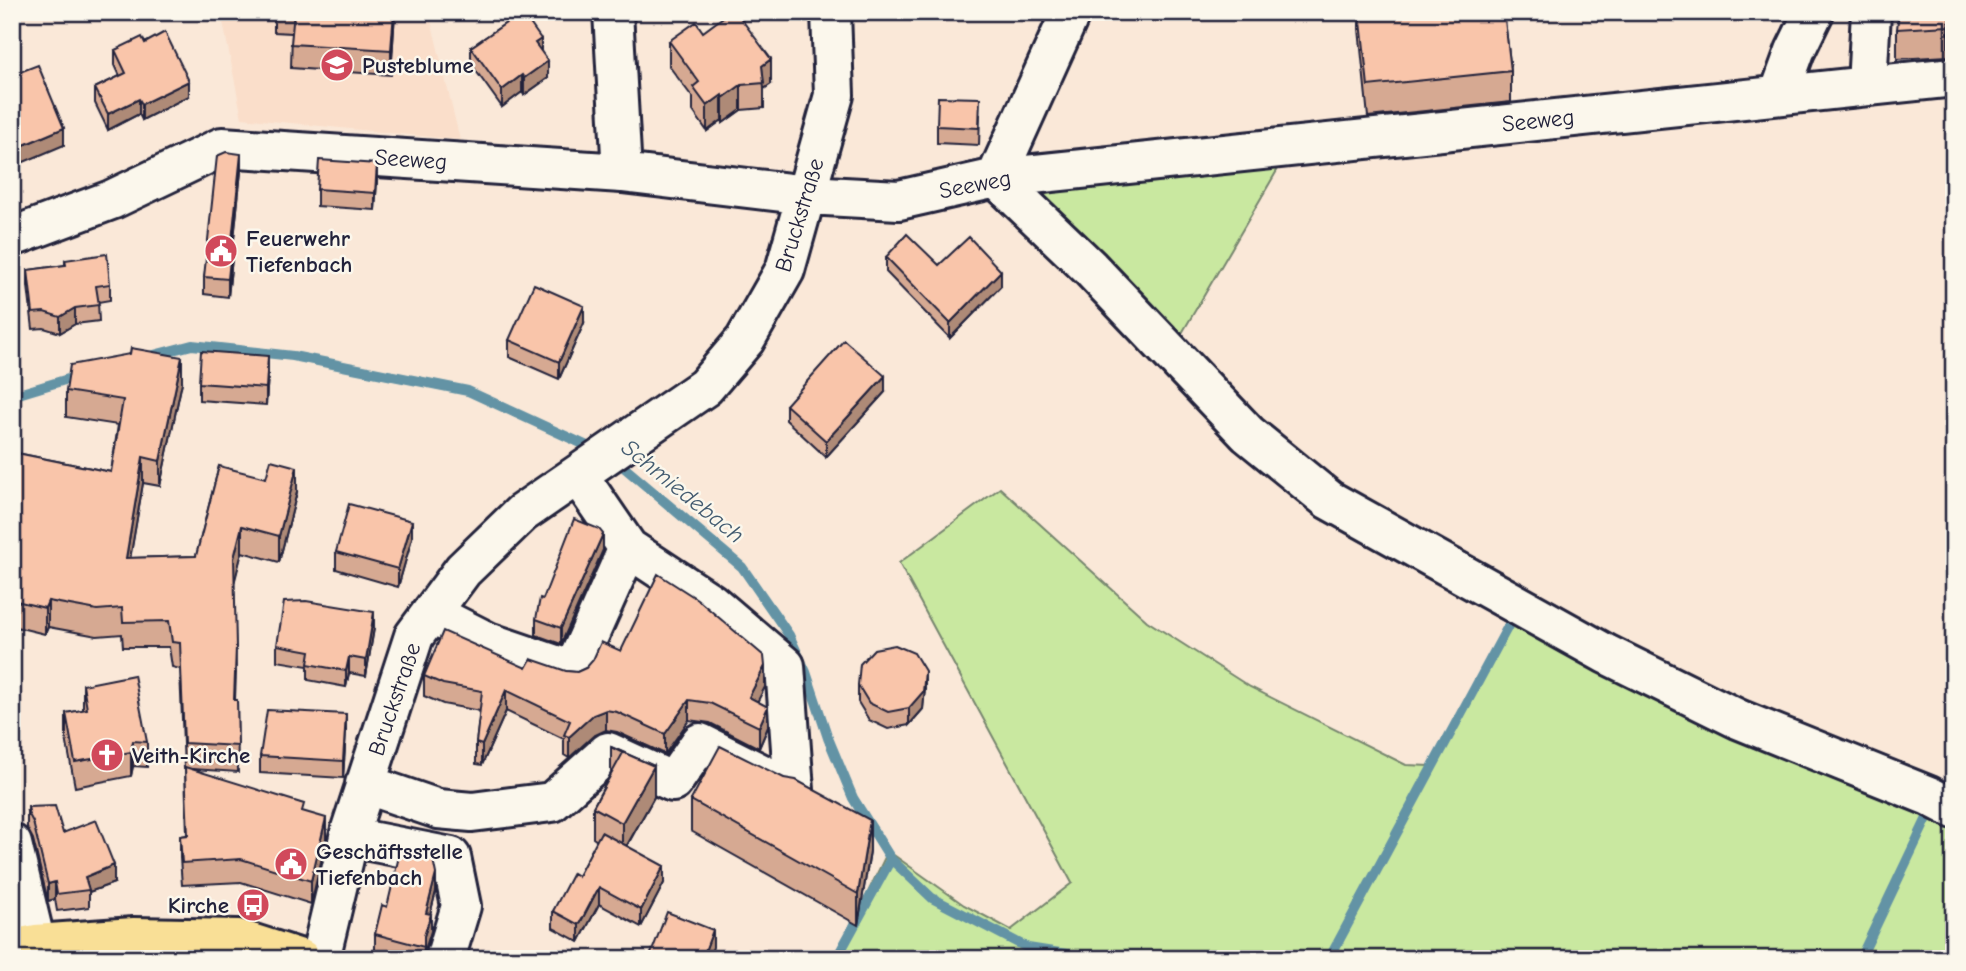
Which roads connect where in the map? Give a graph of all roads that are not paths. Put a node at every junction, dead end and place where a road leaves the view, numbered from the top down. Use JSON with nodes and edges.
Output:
{"nodes":[{"id":1,"x":613,"y":12,"type":"edge"},
{"id":2,"x":831,"y":12,"type":"edge"},
{"id":3,"x":1070,"y":12,"type":"edge"},
{"id":4,"x":1815,"y":12,"type":"edge"},
{"id":5,"x":1871,"y":12,"type":"edge"},
{"id":6,"x":1954,"y":77,"type":"edge"},
{"id":7,"x":1867,"y":86,"type":"junction"},
{"id":8,"x":1779,"y":95,"type":"junction"},
{"id":9,"x":621,"y":173,"type":"junction"},
{"id":10,"x":996,"y":178,"type":"junction"},
{"id":11,"x":807,"y":195,"type":"junction"},
{"id":12,"x":12,"y":237,"type":"edge"},
{"id":13,"x":581,"y":473,"type":"junction"},
{"id":14,"x":628,"y":548,"type":"junction"},
{"id":15,"x":431,"y":612,"type":"junction"},
{"id":16,"x":365,"y":784,"type":"junction"},
{"id":17,"x":1954,"y":809,"type":"edge"},
{"id":18,"x":349,"y":837,"type":"junction"},
{"id":19,"x":12,"y":844,"type":"edge"},
{"id":20,"x":24,"y":947,"type":"edge"},
{"id":21,"x":301,"y":959,"type":"edge"},
{"id":22,"x":320,"y":959,"type":"edge"},
{"id":23,"x":445,"y":959,"type":"edge"}],
"edges":[{"from":1,"to":9,"type":"street"},
{"from":2,"to":11,"type":"street","name":"Bruckstraße"},
{"from":3,"to":10,"type":"street"},
{"from":4,"to":8,"type":"street"},
{"from":5,"to":7,"type":"street"},
{"from":6,"to":7,"type":"street","name":"Seeweg"},
{"from":7,"to":8,"type":"street","name":"Seeweg"},
{"from":8,"to":10,"type":"street","name":"Seeweg"},
{"from":9,"to":11,"type":"street","name":"Seeweg"},
{"from":9,"to":12,"type":"street","name":"Seeweg"},
{"from":10,"to":11,"type":"street","name":"Seeweg"},
{"from":10,"to":17,"type":"street"},
{"from":11,"to":13,"type":"street","name":"Bruckstraße"},
{"from":13,"to":14,"type":"street"},
{"from":13,"to":15,"type":"street","name":"Bruckstraße"},
{"from":14,"to":15,"type":"street"},
{"from":14,"to":16,"type":"street"},
{"from":15,"to":16,"type":"street","name":"Bruckstraße"},
{"from":16,"to":18,"type":"street","name":"Bruckstraße"},
{"from":18,"to":22,"type":"street","name":"Bruckstraße"},
{"from":18,"to":23,"type":"street"},
{"from":19,"to":20,"type":"street"},
{"from":20,"to":21,"type":"main road"}]}
